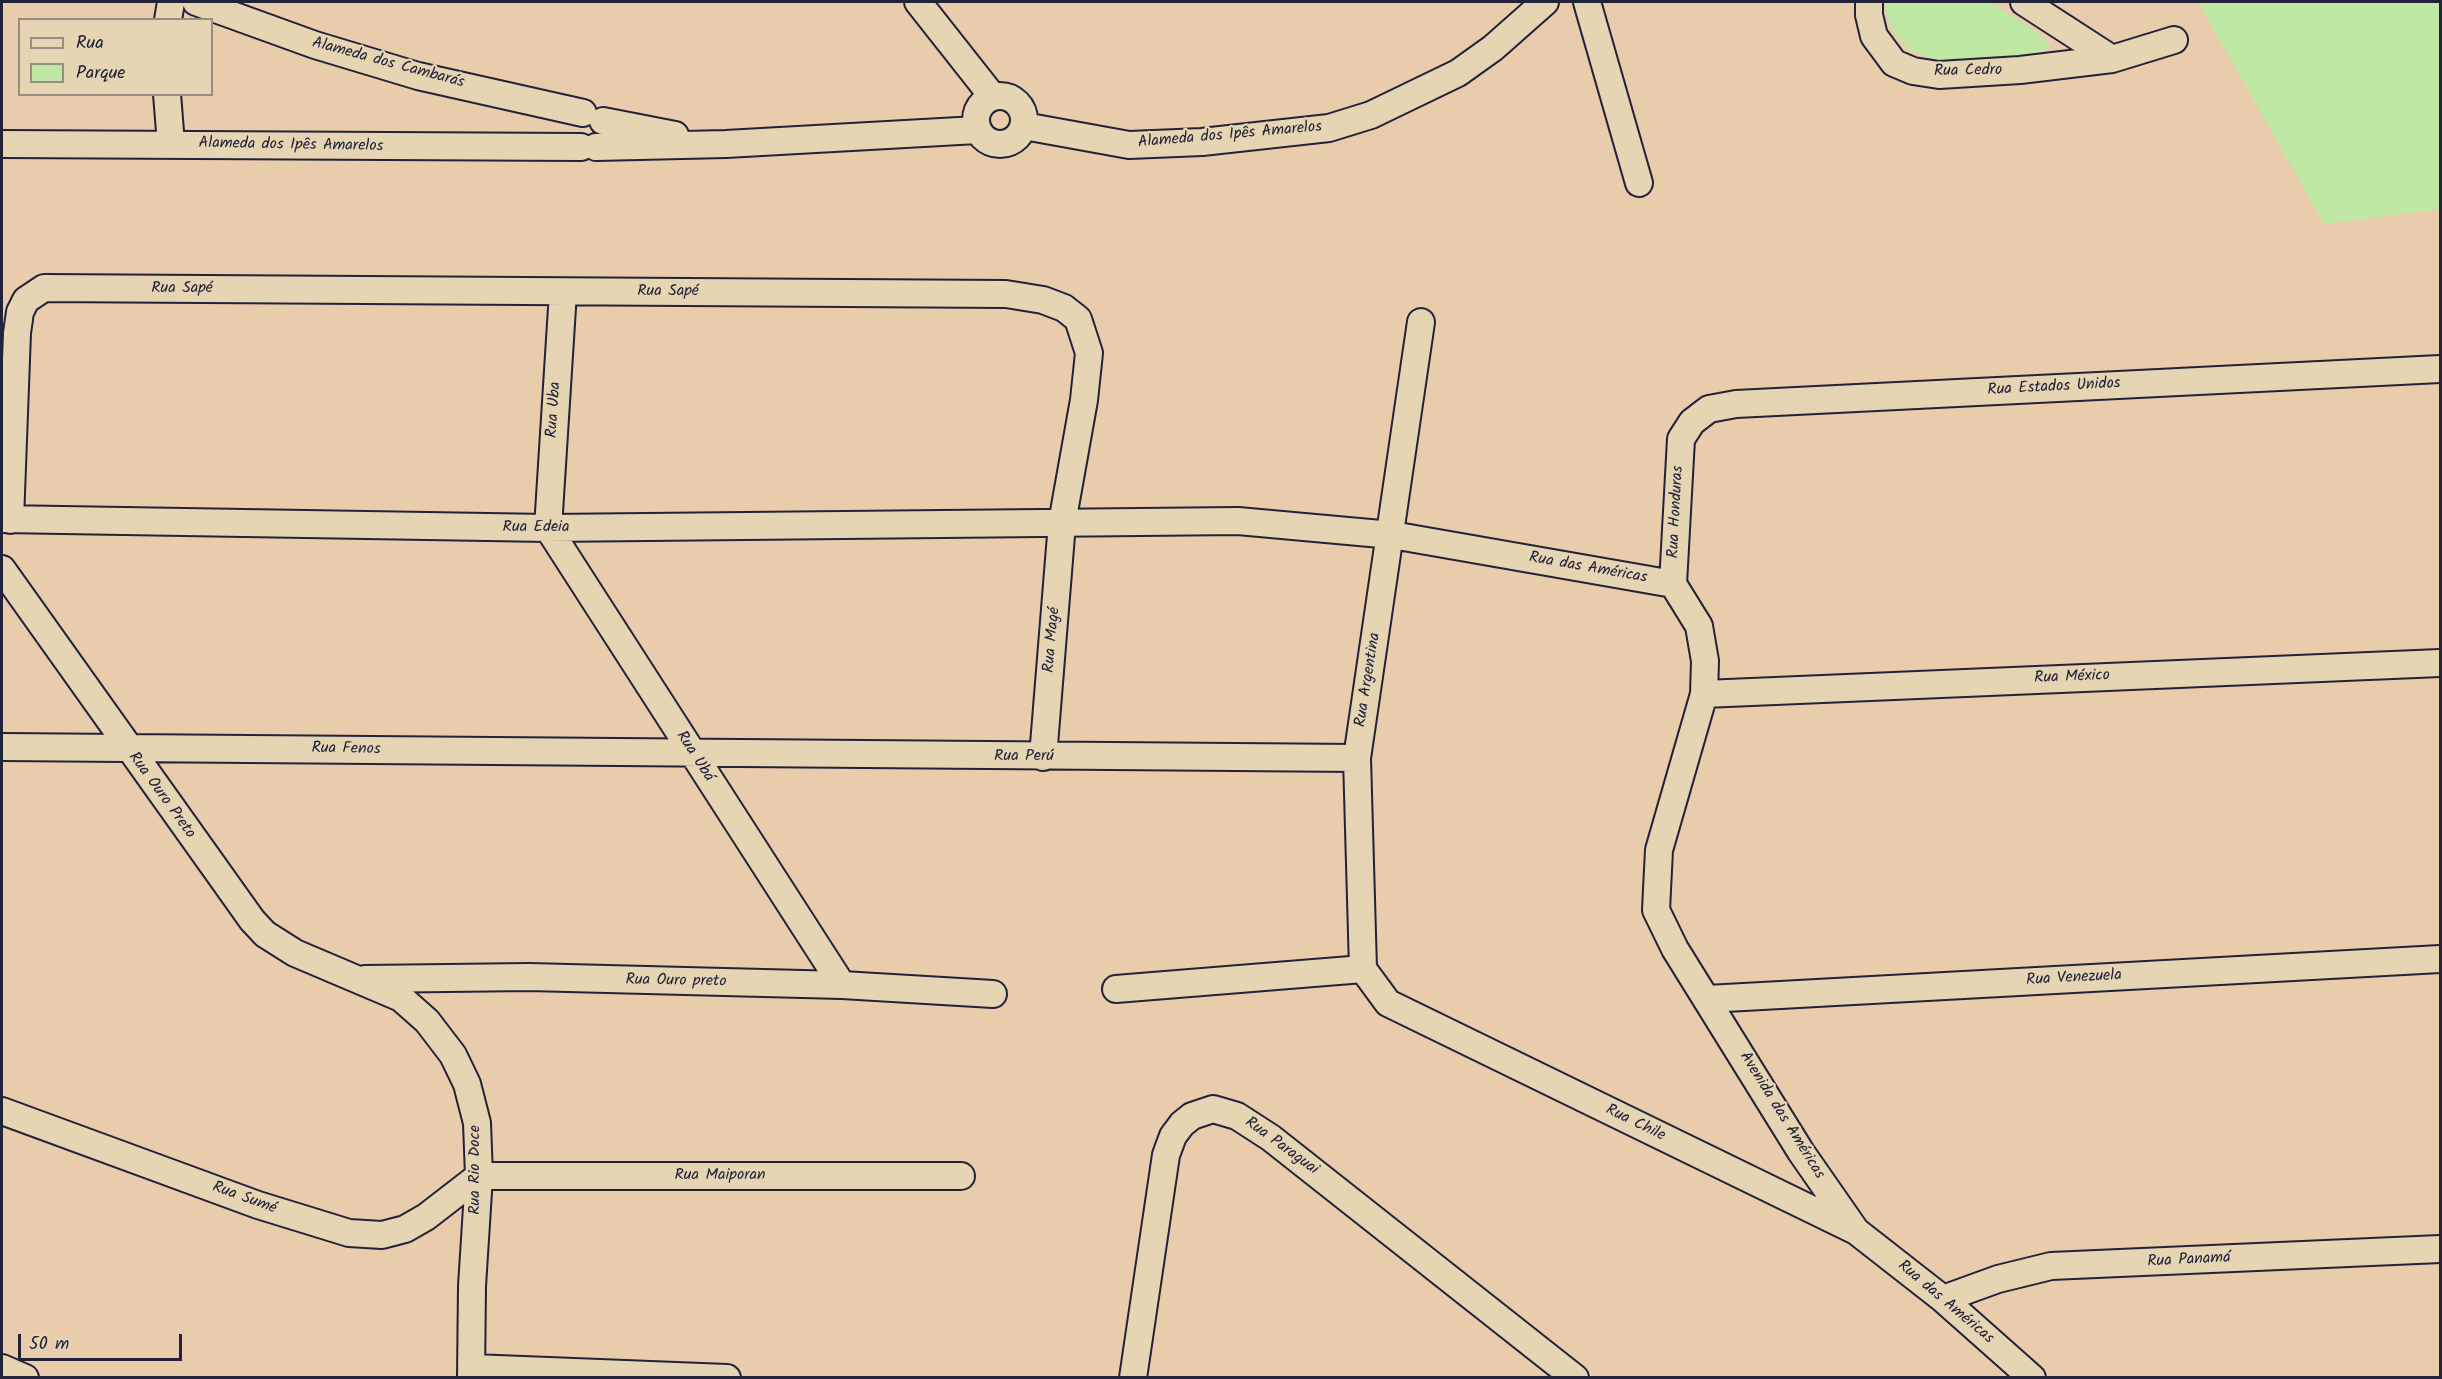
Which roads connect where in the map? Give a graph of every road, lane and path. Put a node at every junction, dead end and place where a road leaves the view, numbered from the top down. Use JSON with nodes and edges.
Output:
{"nodes":[{"id":1,"x":171,"y":2,"type":"edge"},
{"id":2,"x":196,"y":2,"type":"edge"},
{"id":3,"x":918,"y":2,"type":"edge"},
{"id":4,"x":1545,"y":2,"type":"edge"},
{"id":5,"x":1587,"y":2,"type":"edge"},
{"id":6,"x":1869,"y":2,"type":"edge"},
{"id":7,"x":2024,"y":2,"type":"edge"},
{"id":8,"x":168,"y":18,"type":"edge"},
{"id":9,"x":2174,"y":40,"type":"dead end"},
{"id":10,"x":2112,"y":59,"type":"junction"},
{"id":11,"x":167,"y":96,"type":"edge"},
{"id":12,"x":993,"y":97,"type":"junction"},
{"id":13,"x":593,"y":117,"type":"junction"},
{"id":14,"x":1024,"y":126,"type":"junction"},
{"id":15,"x":977,"y":130,"type":"junction"},
{"id":16,"x":2,"y":144,"type":"edge"},
{"id":17,"x":171,"y":144,"type":"junction"},
{"id":18,"x":726,"y":144,"type":"junction"},
{"id":19,"x":589,"y":147,"type":"junction"},
{"id":20,"x":1639,"y":183,"type":"dead end"},
{"id":21,"x":563,"y":291,"type":"junction"},
{"id":22,"x":1421,"y":322,"type":"dead end"},
{"id":23,"x":2440,"y":369,"type":"edge"},
{"id":24,"x":1681,"y":439,"type":"joint"},
{"id":25,"x":6,"y":519,"type":"edge"},
{"id":26,"x":1062,"y":523,"type":"junction"},
{"id":27,"x":548,"y":528,"type":"junction"},
{"id":28,"x":1392,"y":535,"type":"junction"},
{"id":29,"x":2,"y":569,"type":"edge"},
{"id":30,"x":1673,"y":584,"type":"junction"},
{"id":31,"x":2440,"y":663,"type":"edge"},
{"id":32,"x":1704,"y":694,"type":"junction"},
{"id":33,"x":2,"y":747,"type":"edge"},
{"id":34,"x":126,"y":747,"type":"junction"},
{"id":35,"x":691,"y":754,"type":"junction"},
{"id":36,"x":1043,"y":757,"type":"junction"},
{"id":37,"x":1357,"y":758,"type":"junction"},
{"id":38,"x":2440,"y":959,"type":"edge"},
{"id":39,"x":1363,"y":969,"type":"junction"},
{"id":40,"x":359,"y":979,"type":"junction"},
{"id":41,"x":842,"y":985,"type":"junction"},
{"id":42,"x":1116,"y":989,"type":"dead end"},
{"id":43,"x":993,"y":994,"type":"dead end"},
{"id":44,"x":1707,"y":999,"type":"junction"},
{"id":45,"x":2,"y":1111,"type":"edge"},
{"id":46,"x":479,"y":1176,"type":"junction"},
{"id":47,"x":962,"y":1176,"type":"dead end"},
{"id":48,"x":1856,"y":1231,"type":"junction"},
{"id":49,"x":2440,"y":1249,"type":"edge"},
{"id":50,"x":1943,"y":1299,"type":"junction"},
{"id":51,"x":2,"y":1368,"type":"edge"},
{"id":52,"x":472,"y":1372,"type":"edge"},
{"id":53,"x":25,"y":1377,"type":"edge"},
{"id":54,"x":727,"y":1377,"type":"edge"},
{"id":55,"x":1134,"y":1377,"type":"edge"},
{"id":56,"x":1575,"y":1377,"type":"edge"},
{"id":57,"x":2032,"y":1377,"type":"edge"}],
"edges":[{"from":1,"to":8,"type":"street"},
{"from":2,"to":13,"type":"street","name":"Alameda dos Cambarás"},
{"from":3,"to":12,"type":"street"},
{"from":4,"to":14,"type":"street","name":"Alameda dos Ipês Amarelos"},
{"from":5,"to":20,"type":"street"},
{"from":6,"to":10,"type":"street","name":"Rua Cedro"},
{"from":7,"to":10,"type":"street"},
{"from":9,"to":10,"type":"street","name":"Rua Cedro"},
{"from":11,"to":17,"type":"street"},
{"from":12,"to":14,"type":"street"},
{"from":12,"to":15,"type":"street"},
{"from":13,"to":18,"type":"street","name":"Alameda dos Cambarás"},
{"from":13,"to":19,"type":"street"},
{"from":14,"to":15,"type":"street"},
{"from":15,"to":18,"type":"street","name":"Alameda dos Ipês Amarelos"},
{"from":16,"to":17,"type":"street","name":"Alameda dos Ipês Amarelos"},
{"from":17,"to":19,"type":"street","name":"Alameda dos Ipês Amarelos"},
{"from":18,"to":19,"type":"street","name":"Alameda dos Ipês Amarelos"},
{"from":21,"to":25,"type":"street","name":"Rua Sapé"},
{"from":21,"to":26,"type":"street","name":"Rua Sapé"},
{"from":21,"to":27,"type":"street","name":"Rua Uba"},
{"from":22,"to":28,"type":"street","name":"Rua Argentina"},
{"from":23,"to":24,"type":"street","name":"Rua Estados Unidos"},
{"from":24,"to":30,"type":"street","name":"Rua Honduras"},
{"from":25,"to":27,"type":"street","name":"Rua Edeia"},
{"from":26,"to":27,"type":"street","name":"Rua Edeia"},
{"from":26,"to":28,"type":"street","name":"Rua das Américas"},
{"from":26,"to":36,"type":"street","name":"Rua Magé"},
{"from":27,"to":35,"type":"street","name":"Rua Ubá"},
{"from":28,"to":30,"type":"street","name":"Rua das Américas"},
{"from":28,"to":37,"type":"street","name":"Rua Argentina"},
{"from":29,"to":34,"type":"street","name":"Rua Ouro Preto"},
{"from":30,"to":32,"type":"street"},
{"from":31,"to":32,"type":"street","name":"Rua México"},
{"from":32,"to":44,"type":"street"},
{"from":33,"to":34,"type":"street","name":"Rua Fenos"},
{"from":34,"to":35,"type":"street","name":"Rua Fenos"},
{"from":34,"to":40,"type":"street","name":"Rua Ouro Preto"},
{"from":35,"to":36,"type":"street","name":"Rua Perú"},
{"from":35,"to":41,"type":"street","name":"Rua Ubá"},
{"from":36,"to":37,"type":"street","name":"Rua Perú"},
{"from":37,"to":39,"type":"street","name":"Rua Argentina"},
{"from":38,"to":44,"type":"street","name":"Rua Venezuela"},
{"from":39,"to":42,"type":"street"},
{"from":39,"to":48,"type":"street","name":"Rua Chile"},
{"from":40,"to":41,"type":"street","name":"Rua Ouro preto"},
{"from":40,"to":46,"type":"street","name":"Rua Rio Doce"},
{"from":41,"to":43,"type":"street","name":"Rua Ouro preto"},
{"from":44,"to":48,"type":"street","name":"Avenida das Américas"},
{"from":45,"to":46,"type":"street","name":"Rua Sumé"},
{"from":46,"to":47,"type":"street","name":"Rua Maiporan"},
{"from":46,"to":52,"type":"street","name":"Rua Rio Doce"},
{"from":48,"to":50,"type":"street","name":"Rua das Américas"},
{"from":49,"to":50,"type":"street","name":"Rua Panamá"},
{"from":50,"to":57,"type":"street","name":"Rua das Américas"},
{"from":51,"to":53,"type":"street"},
{"from":52,"to":54,"type":"street"},
{"from":55,"to":56,"type":"street","name":"Rua Paraguai"}]}
